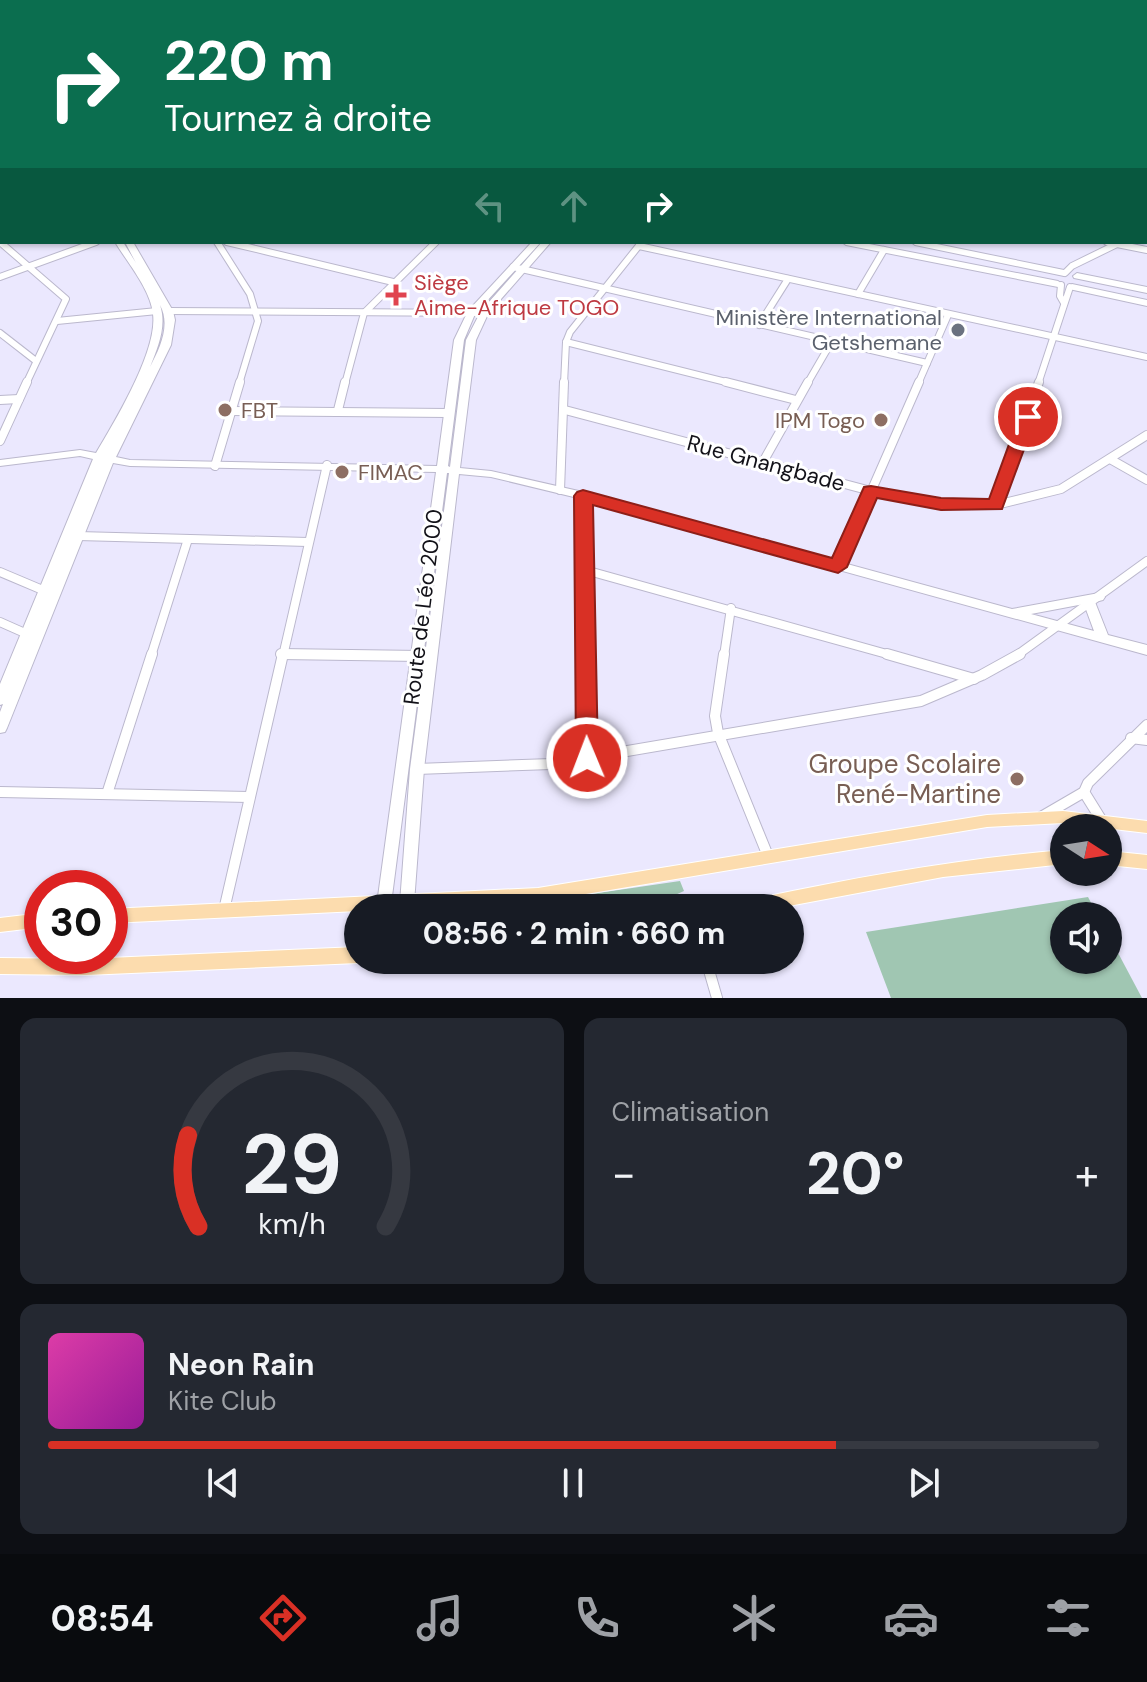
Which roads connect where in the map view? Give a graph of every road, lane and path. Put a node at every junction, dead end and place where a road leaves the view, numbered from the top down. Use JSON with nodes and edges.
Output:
{"nodes":[{"id":1,"x":2,"y":244,"type":"edge"},
{"id":2,"x":90,"y":244,"type":"edge"},
{"id":3,"x":120,"y":244,"type":"edge"},
{"id":4,"x":130,"y":244,"type":"edge"},
{"id":5,"x":218,"y":244,"type":"edge"},
{"id":6,"x":235,"y":244,"type":"edge"},
{"id":7,"x":432,"y":244,"type":"edge"},
{"id":8,"x":536,"y":244,"type":"edge"},
{"id":9,"x":545,"y":244,"type":"edge"},
{"id":10,"x":640,"y":244,"type":"edge"},
{"id":11,"x":856,"y":244,"type":"edge"},
{"id":12,"x":925,"y":244,"type":"edge"},
{"id":13,"x":1118,"y":244,"type":"edge"},
{"id":14,"x":1123,"y":244,"type":"edge"},
{"id":15,"x":884,"y":250,"type":"junction"},
{"id":16,"x":1147,"y":250,"type":"edge"},
{"id":17,"x":30,"y":266,"type":"junction"},
{"id":18,"x":518,"y":268,"type":"junction"},
{"id":19,"x":1076,"y":272,"type":"junction"},
{"id":20,"x":1064,"y":273,"type":"junction"},
{"id":21,"x":0,"y":277,"type":"edge"},
{"id":22,"x":788,"y":279,"type":"junction"},
{"id":23,"x":393,"y":282,"type":"junction"},
{"id":24,"x":1065,"y":286,"type":"junction"},
{"id":25,"x":604,"y":289,"type":"junction"},
{"id":26,"x":1147,"y":290,"type":"edge"},
{"id":27,"x":858,"y":294,"type":"junction"},
{"id":28,"x":1147,"y":303,"type":"edge"},
{"id":29,"x":162,"y":311,"type":"junction"},
{"id":30,"x":257,"y":311,"type":"junction"},
{"id":31,"x":364,"y":313,"type":"junction"},
{"id":32,"x":471,"y":313,"type":"junction"},
{"id":33,"x":484,"y":313,"type":"junction"},
{"id":34,"x":948,"y":315,"type":"junction"},
{"id":35,"x":57,"y":321,"type":"junction"},
{"id":36,"x":759,"y":325,"type":"junction"},
{"id":37,"x":0,"y":333,"type":"edge"},
{"id":38,"x":1053,"y":338,"type":"junction"},
{"id":39,"x":832,"y":341,"type":"junction"},
{"id":40,"x":566,"y":342,"type":"junction"},
{"id":41,"x":1147,"y":357,"type":"edge"},
{"id":42,"x":36,"y":361,"type":"junction"},
{"id":43,"x":927,"y":363,"type":"junction"},
{"id":44,"x":19,"y":399,"type":"junction"},
{"id":45,"x":0,"y":400,"type":"edge"},
{"id":46,"x":796,"y":400,"type":"junction"},
{"id":47,"x":338,"y":410,"type":"junction"},
{"id":48,"x":565,"y":410,"type":"junction"},
{"id":49,"x":232,"y":411,"type":"junction"},
{"id":50,"x":448,"y":413,"type":"junction"},
{"id":51,"x":1147,"y":435,"type":"edge"},
{"id":52,"x":0,"y":441,"type":"edge"},
{"id":53,"x":104,"y":458,"type":"junction"},
{"id":54,"x":1110,"y":459,"type":"junction"},
{"id":55,"x":763,"y":462,"type":"junction"},
{"id":56,"x":0,"y":463,"type":"edge"},
{"id":57,"x":327,"y":465,"type":"junction"},
{"id":58,"x":215,"y":466,"type":"junction"},
{"id":59,"x":446,"y":469,"type":"junction"},
{"id":60,"x":1147,"y":480,"type":"edge"},
{"id":61,"x":560,"y":490,"type":"junction"},
{"id":62,"x":871,"y":491,"type":"junction"},
{"id":63,"x":583,"y":496,"type":"junction"},
{"id":64,"x":996,"y":505,"type":"junction"},
{"id":65,"x":78,"y":536,"type":"junction"},
{"id":66,"x":188,"y":539,"type":"junction"},
{"id":67,"x":308,"y":542,"type":"junction"},
{"id":68,"x":1147,"y":561,"type":"edge"},
{"id":69,"x":838,"y":567,"type":"junction"},
{"id":70,"x":585,"y":570,"type":"junction"},
{"id":71,"x":0,"y":572,"type":"edge"},
{"id":72,"x":45,"y":591,"type":"junction"},
{"id":73,"x":1094,"y":601,"type":"junction"},
{"id":74,"x":731,"y":608,"type":"junction"},
{"id":75,"x":1009,"y":613,"type":"junction"},
{"id":76,"x":0,"y":622,"type":"edge"},
{"id":77,"x":1059,"y":627,"type":"junction"},
{"id":78,"x":27,"y":634,"type":"junction"},
{"id":79,"x":1103,"y":638,"type":"junction"},
{"id":80,"x":1147,"y":650,"type":"edge"},
{"id":81,"x":281,"y":654,"type":"junction"},
{"id":82,"x":424,"y":656,"type":"junction"},
{"id":83,"x":974,"y":679,"type":"junction"},
{"id":84,"x":2,"y":706,"type":"edge"},
{"id":85,"x":1147,"y":725,"type":"edge"},
{"id":86,"x":0,"y":728,"type":"edge"},
{"id":87,"x":718,"y":733,"type":"junction"},
{"id":88,"x":1131,"y":738,"type":"junction"},
{"id":89,"x":1147,"y":740,"type":"edge"},
{"id":90,"x":587,"y":758,"type":"junction"},
{"id":91,"x":417,"y":769,"type":"junction"},
{"id":92,"x":0,"y":792,"type":"edge"},
{"id":93,"x":1084,"y":792,"type":"junction"},
{"id":94,"x":107,"y":794,"type":"junction"},
{"id":95,"x":249,"y":797,"type":"junction"},
{"id":96,"x":1098,"y":814,"type":"edge"},
{"id":97,"x":1039,"y":818,"type":"junction"},
{"id":98,"x":1050,"y":819,"type":"edge"},
{"id":99,"x":1122,"y":824,"type":"edge"},
{"id":100,"x":1147,"y":827,"type":"edge"},
{"id":101,"x":768,"y":856,"type":"junction"},
{"id":102,"x":1050,"y":858,"type":"edge"},
{"id":103,"x":1122,"y":859,"type":"edge"},
{"id":104,"x":1147,"y":862,"type":"edge"},
{"id":105,"x":379,"y":894,"type":"edge"},
{"id":106,"x":408,"y":894,"type":"edge"},
{"id":107,"x":538,"y":894,"type":"edge"},
{"id":108,"x":804,"y":896,"type":"edge"},
{"id":109,"x":344,"y":907,"type":"edge"},
{"id":110,"x":224,"y":910,"type":"junction"},
{"id":111,"x":128,"y":915,"type":"edge"},
{"id":112,"x":24,"y":922,"type":"edge"},
{"id":113,"x":0,"y":925,"type":"edge"},
{"id":114,"x":344,"y":956,"type":"edge"},
{"id":115,"x":0,"y":966,"type":"edge"},
{"id":116,"x":710,"y":974,"type":"edge"},
{"id":117,"x":717,"y":998,"type":"edge"}],
"edges":[{"from":1,"to":17,"type":"street"},
{"from":2,"to":17,"type":"street"},
{"from":3,"to":29,"type":"street"},
{"from":4,"to":29,"type":"street"},
{"from":5,"to":30,"type":"street"},
{"from":6,"to":23,"type":"street"},
{"from":7,"to":23,"type":"street"},
{"from":8,"to":18,"type":"street","name":"Route de Léo 2000"},
{"from":9,"to":18,"type":"street","name":"Route de Léo 2000"},
{"from":10,"to":22,"type":"street"},
{"from":10,"to":25,"type":"street"},
{"from":11,"to":15,"type":"street"},
{"from":12,"to":20,"type":"street"},
{"from":13,"to":19,"type":"street"},
{"from":14,"to":16,"type":"street"},
{"from":15,"to":24,"type":"street"},
{"from":15,"to":27,"type":"street"},
{"from":17,"to":21,"type":"street"},
{"from":17,"to":35,"type":"street"},
{"from":18,"to":25,"type":"street"},
{"from":18,"to":32,"type":"street","name":"Route de Léo 2000"},
{"from":18,"to":33,"type":"street","name":"Route de Léo 2000"},
{"from":19,"to":20,"type":"street"},
{"from":19,"to":24,"type":"street"},
{"from":19,"to":26,"type":"street"},
{"from":20,"to":24,"type":"street"},
{"from":22,"to":27,"type":"street"},
{"from":22,"to":36,"type":"street"},
{"from":23,"to":31,"type":"street"},
{"from":24,"to":28,"type":"street"},
{"from":24,"to":38,"type":"street"},
{"from":25,"to":36,"type":"street"},
{"from":25,"to":40,"type":"street"},
{"from":27,"to":34,"type":"street"},
{"from":29,"to":30,"type":"street"},
{"from":29,"to":35,"type":"street"},
{"from":29,"to":53,"type":"street"},
{"from":30,"to":31,"type":"street"},
{"from":30,"to":49,"type":"street"},
{"from":31,"to":32,"type":"street"},
{"from":31,"to":47,"type":"street"},
{"from":32,"to":33,"type":"street"},
{"from":32,"to":50,"type":"street","name":"Route de Léo 2000"},
{"from":33,"to":59,"type":"street","name":"Route de Léo 2000"},
{"from":34,"to":38,"type":"street"},
{"from":34,"to":43,"type":"street"},
{"from":35,"to":42,"type":"street"},
{"from":36,"to":39,"type":"street"},
{"from":37,"to":42,"type":"street"},
{"from":38,"to":41,"type":"street"},
{"from":38,"to":64,"type":"street"},
{"from":39,"to":43,"type":"street"},
{"from":39,"to":46,"type":"street"},
{"from":40,"to":46,"type":"street"},
{"from":40,"to":48,"type":"street"},
{"from":42,"to":44,"type":"street"},
{"from":43,"to":62,"type":"street"},
{"from":44,"to":45,"type":"street"},
{"from":44,"to":52,"type":"street"},
{"from":46,"to":55,"type":"street"},
{"from":47,"to":49,"type":"street"},
{"from":47,"to":50,"type":"street"},
{"from":48,"to":55,"type":"street","name":"Rue Gnangbade"},
{"from":48,"to":61,"type":"street"},
{"from":49,"to":58,"type":"street"},
{"from":50,"to":59,"type":"street","name":"Route de Léo 2000"},
{"from":51,"to":54,"type":"street","name":"Rue Gnangbade"},
{"from":53,"to":56,"type":"street"},
{"from":53,"to":58,"type":"street"},
{"from":53,"to":65,"type":"street"},
{"from":53,"to":72,"type":"street"},
{"from":54,"to":60,"type":"street"},
{"from":54,"to":64,"type":"street","name":"Rue Gnangbade"},
{"from":55,"to":62,"type":"street","name":"Rue Gnangbade"},
{"from":57,"to":58,"type":"street"},
{"from":57,"to":59,"type":"street"},
{"from":57,"to":67,"type":"street"},
{"from":59,"to":61,"type":"street"},
{"from":59,"to":82,"type":"street","name":"Route de Léo 2000"},
{"from":61,"to":63,"type":"street"},
{"from":62,"to":64,"type":"street","name":"Rue Gnangbade"},
{"from":62,"to":69,"type":"street"},
{"from":63,"to":69,"type":"street"},
{"from":63,"to":70,"type":"street"},
{"from":65,"to":66,"type":"street"},
{"from":65,"to":84,"type":"street"},
{"from":66,"to":67,"type":"street"},
{"from":66,"to":94,"type":"street"},
{"from":67,"to":81,"type":"street"},
{"from":68,"to":73,"type":"street"},
{"from":69,"to":75,"type":"street"},
{"from":70,"to":74,"type":"street"},
{"from":70,"to":90,"type":"street"},
{"from":71,"to":72,"type":"street"},
{"from":72,"to":78,"type":"street"},
{"from":73,"to":75,"type":"street"},
{"from":73,"to":77,"type":"street"},
{"from":73,"to":79,"type":"street"},
{"from":74,"to":83,"type":"street"},
{"from":74,"to":87,"type":"street"},
{"from":75,"to":77,"type":"street"},
{"from":76,"to":78,"type":"street"},
{"from":77,"to":79,"type":"street"},
{"from":77,"to":83,"type":"street"},
{"from":78,"to":84,"type":"street"},
{"from":79,"to":80,"type":"street"},
{"from":81,"to":82,"type":"street"},
{"from":81,"to":95,"type":"street"},
{"from":82,"to":91,"type":"street","name":"Route de Léo 2000"},
{"from":82,"to":105,"type":"street","name":"Route de Léo 2000"},
{"from":83,"to":87,"type":"street"},
{"from":84,"to":86,"type":"street"},
{"from":85,"to":88,"type":"street"},
{"from":87,"to":90,"type":"street"},
{"from":87,"to":101,"type":"street"},
{"from":88,"to":89,"type":"street"},
{"from":88,"to":93,"type":"street"},
{"from":90,"to":91,"type":"street"},
{"from":91,"to":106,"type":"street","name":"Route de Léo 2000"},
{"from":92,"to":94,"type":"street"},
{"from":93,"to":96,"type":"street"},
{"from":93,"to":97,"type":"street"},
{"from":94,"to":95,"type":"street"},
{"from":95,"to":110,"type":"street"},
{"from":97,"to":98,"type":"main road"},
{"from":97,"to":101,"type":"main road"},
{"from":99,"to":100,"type":"main road"},
{"from":101,"to":107,"type":"main road"},
{"from":102,"to":108,"type":"main road"},
{"from":103,"to":104,"type":"main road"},
{"from":109,"to":110,"type":"main road"},
{"from":110,"to":111,"type":"main road"},
{"from":112,"to":113,"type":"main road"},
{"from":114,"to":115,"type":"main road"},
{"from":116,"to":117,"type":"street"}]}
